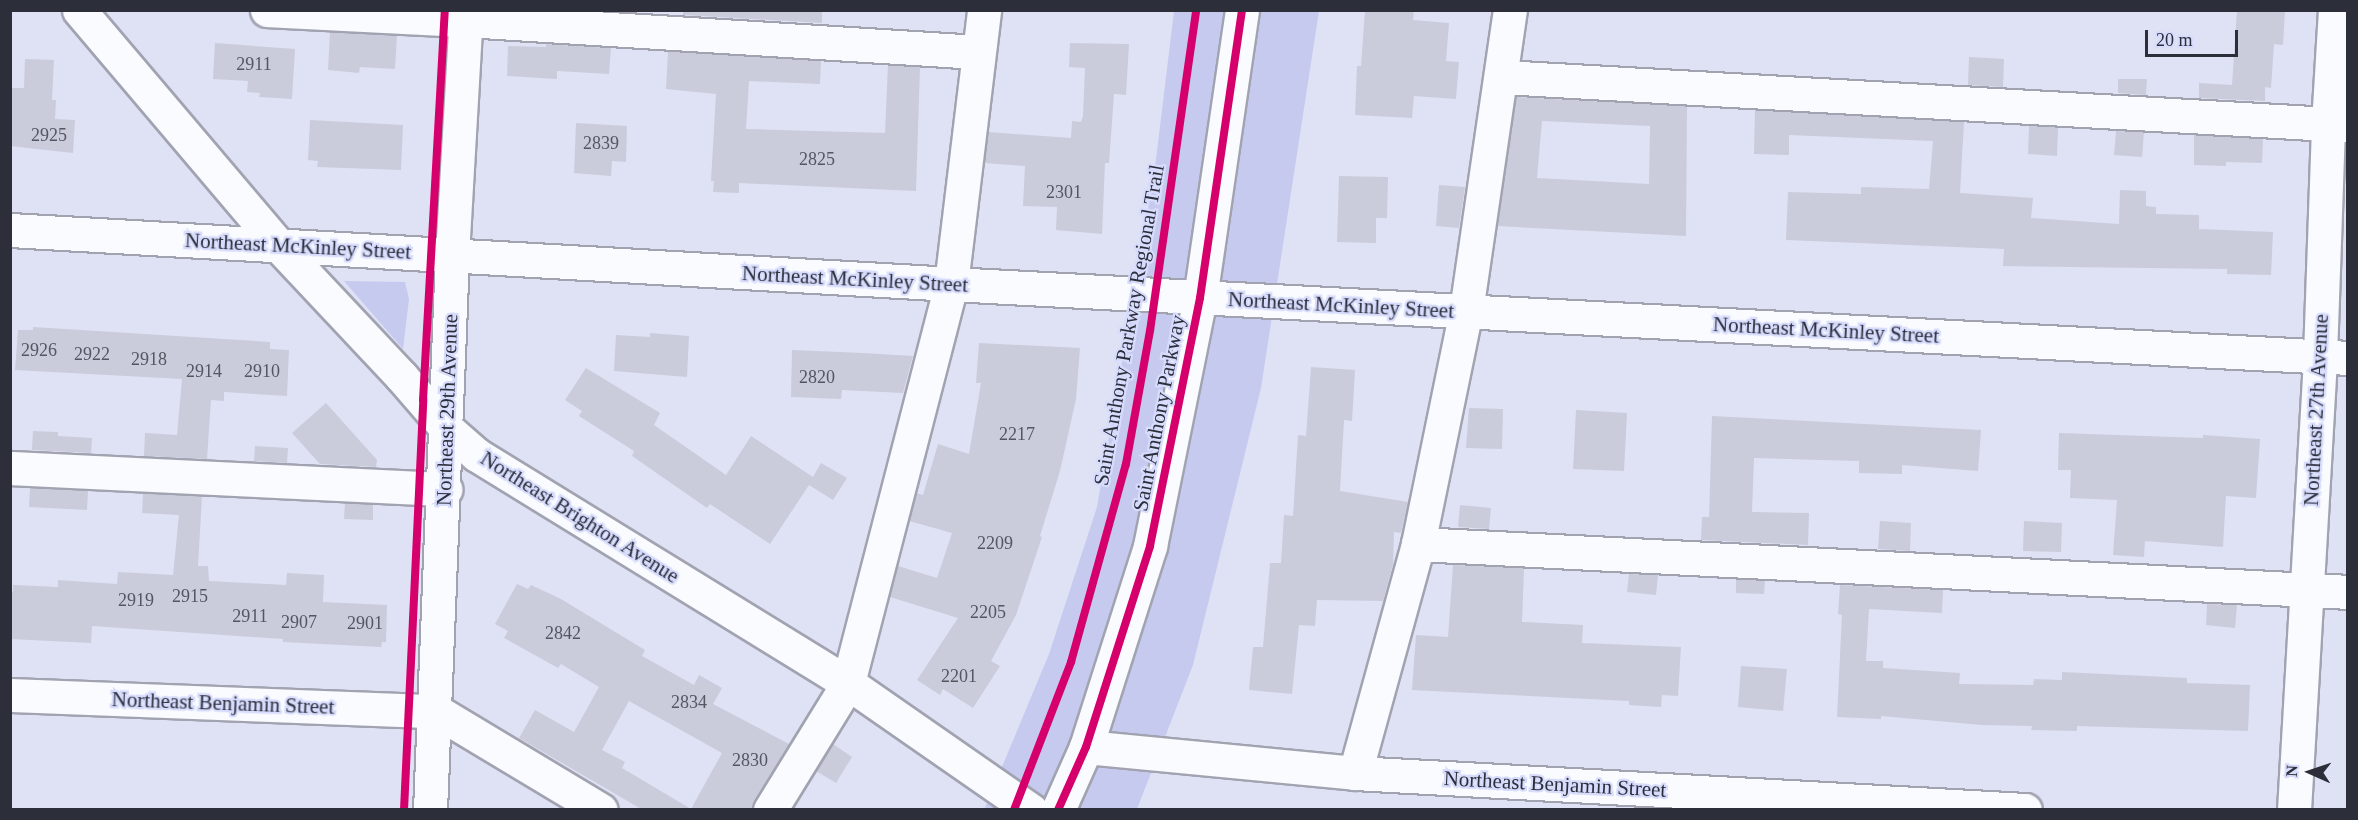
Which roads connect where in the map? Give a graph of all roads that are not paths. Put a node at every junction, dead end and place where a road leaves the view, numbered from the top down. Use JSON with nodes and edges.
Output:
{"nodes":[{"id":1,"x":79,"y":10,"type":"edge"},
{"id":2,"x":267,"y":10,"type":"edge"},
{"id":3,"x":984,"y":10,"type":"edge"},
{"id":4,"x":1242,"y":10,"type":"edge"},
{"id":5,"x":1510,"y":10,"type":"edge"},
{"id":6,"x":2335,"y":10,"type":"edge"},
{"id":7,"x":466,"y":15,"type":"edge"},
{"id":8,"x":978,"y":52,"type":"junction"},
{"id":9,"x":1502,"y":77,"type":"junction"},
{"id":10,"x":2338,"y":124,"type":"edge"},
{"id":11,"x":10,"y":230,"type":"edge"},
{"id":12,"x":278,"y":245,"type":"junction"},
{"id":13,"x":452,"y":255,"type":"junction"},
{"id":14,"x":951,"y":285,"type":"junction"},
{"id":15,"x":1200,"y":298,"type":"junction"},
{"id":16,"x":1466,"y":311,"type":"junction"},
{"id":17,"x":2334,"y":357,"type":"edge"},
{"id":18,"x":446,"y":428,"type":"junction"},
{"id":19,"x":10,"y":468,"type":"edge"},
{"id":20,"x":445,"y":489,"type":"junction"},
{"id":21,"x":1418,"y":544,"type":"junction"},
{"id":22,"x":2305,"y":590,"type":"junction"},
{"id":23,"x":2348,"y":592,"type":"edge"},
{"id":24,"x":848,"y":684,"type":"junction"},
{"id":25,"x":10,"y":695,"type":"edge"},
{"id":26,"x":436,"y":711,"type":"junction"},
{"id":27,"x":1086,"y":747,"type":"junction"},
{"id":28,"x":1355,"y":773,"type":"junction"},
{"id":29,"x":430,"y":810,"type":"edge"},
{"id":30,"x":601,"y":810,"type":"edge"},
{"id":31,"x":770,"y":810,"type":"edge"},
{"id":32,"x":1030,"y":810,"type":"edge"},
{"id":33,"x":1058,"y":810,"type":"edge"},
{"id":34,"x":2025,"y":810,"type":"edge"},
{"id":35,"x":2294,"y":810,"type":"edge"}],
"edges":[{"from":1,"to":12,"type":"street","name":"Northeast Brighton Avenue"},
{"from":2,"to":7,"type":"street"},
{"from":3,"to":8,"type":"street"},
{"from":4,"to":15,"type":"street","name":"Saint Anthony Parkway"},
{"from":5,"to":9,"type":"street"},
{"from":6,"to":10,"type":"street","name":"Northeast 27th Avenue"},
{"from":7,"to":8,"type":"street"},
{"from":7,"to":13,"type":"street","name":"Northeast 29th Avenue"},
{"from":8,"to":14,"type":"street"},
{"from":9,"to":10,"type":"street"},
{"from":9,"to":16,"type":"street"},
{"from":10,"to":17,"type":"street","name":"Northeast 27th Avenue"},
{"from":11,"to":12,"type":"street","name":"Northeast McKinley Street"},
{"from":12,"to":13,"type":"street","name":"Northeast McKinley Street"},
{"from":12,"to":18,"type":"street","name":"Northeast Brighton Avenue"},
{"from":13,"to":14,"type":"street","name":"Northeast McKinley Street"},
{"from":13,"to":18,"type":"street","name":"Northeast 29th Avenue"},
{"from":14,"to":15,"type":"street","name":"Northeast McKinley Street"},
{"from":14,"to":24,"type":"street"},
{"from":15,"to":16,"type":"street","name":"Northeast McKinley Street"},
{"from":15,"to":27,"type":"street","name":"Saint Anthony Parkway"},
{"from":16,"to":17,"type":"street","name":"Northeast McKinley Street"},
{"from":16,"to":21,"type":"street"},
{"from":17,"to":22,"type":"street","name":"Northeast 27th Avenue"},
{"from":18,"to":20,"type":"street","name":"Northeast 29th Avenue"},
{"from":18,"to":24,"type":"street","name":"Northeast Brighton Avenue"},
{"from":19,"to":20,"type":"street"},
{"from":20,"to":26,"type":"street","name":"Northeast 29th Avenue"},
{"from":21,"to":22,"type":"street"},
{"from":21,"to":28,"type":"street"},
{"from":22,"to":23,"type":"street"},
{"from":22,"to":35,"type":"street","name":"Northeast 27th Avenue"},
{"from":24,"to":31,"type":"street"},
{"from":24,"to":32,"type":"street","name":"Northeast Brighton Avenue"},
{"from":25,"to":26,"type":"street","name":"Northeast Benjamin Street"},
{"from":26,"to":29,"type":"street","name":"Northeast 29th Avenue"},
{"from":26,"to":30,"type":"street"},
{"from":27,"to":28,"type":"street","name":"Northeast Benjamin Street"},
{"from":27,"to":33,"type":"street","name":"Saint Anthony Parkway"},
{"from":28,"to":34,"type":"street","name":"Northeast Benjamin Street"}]}
